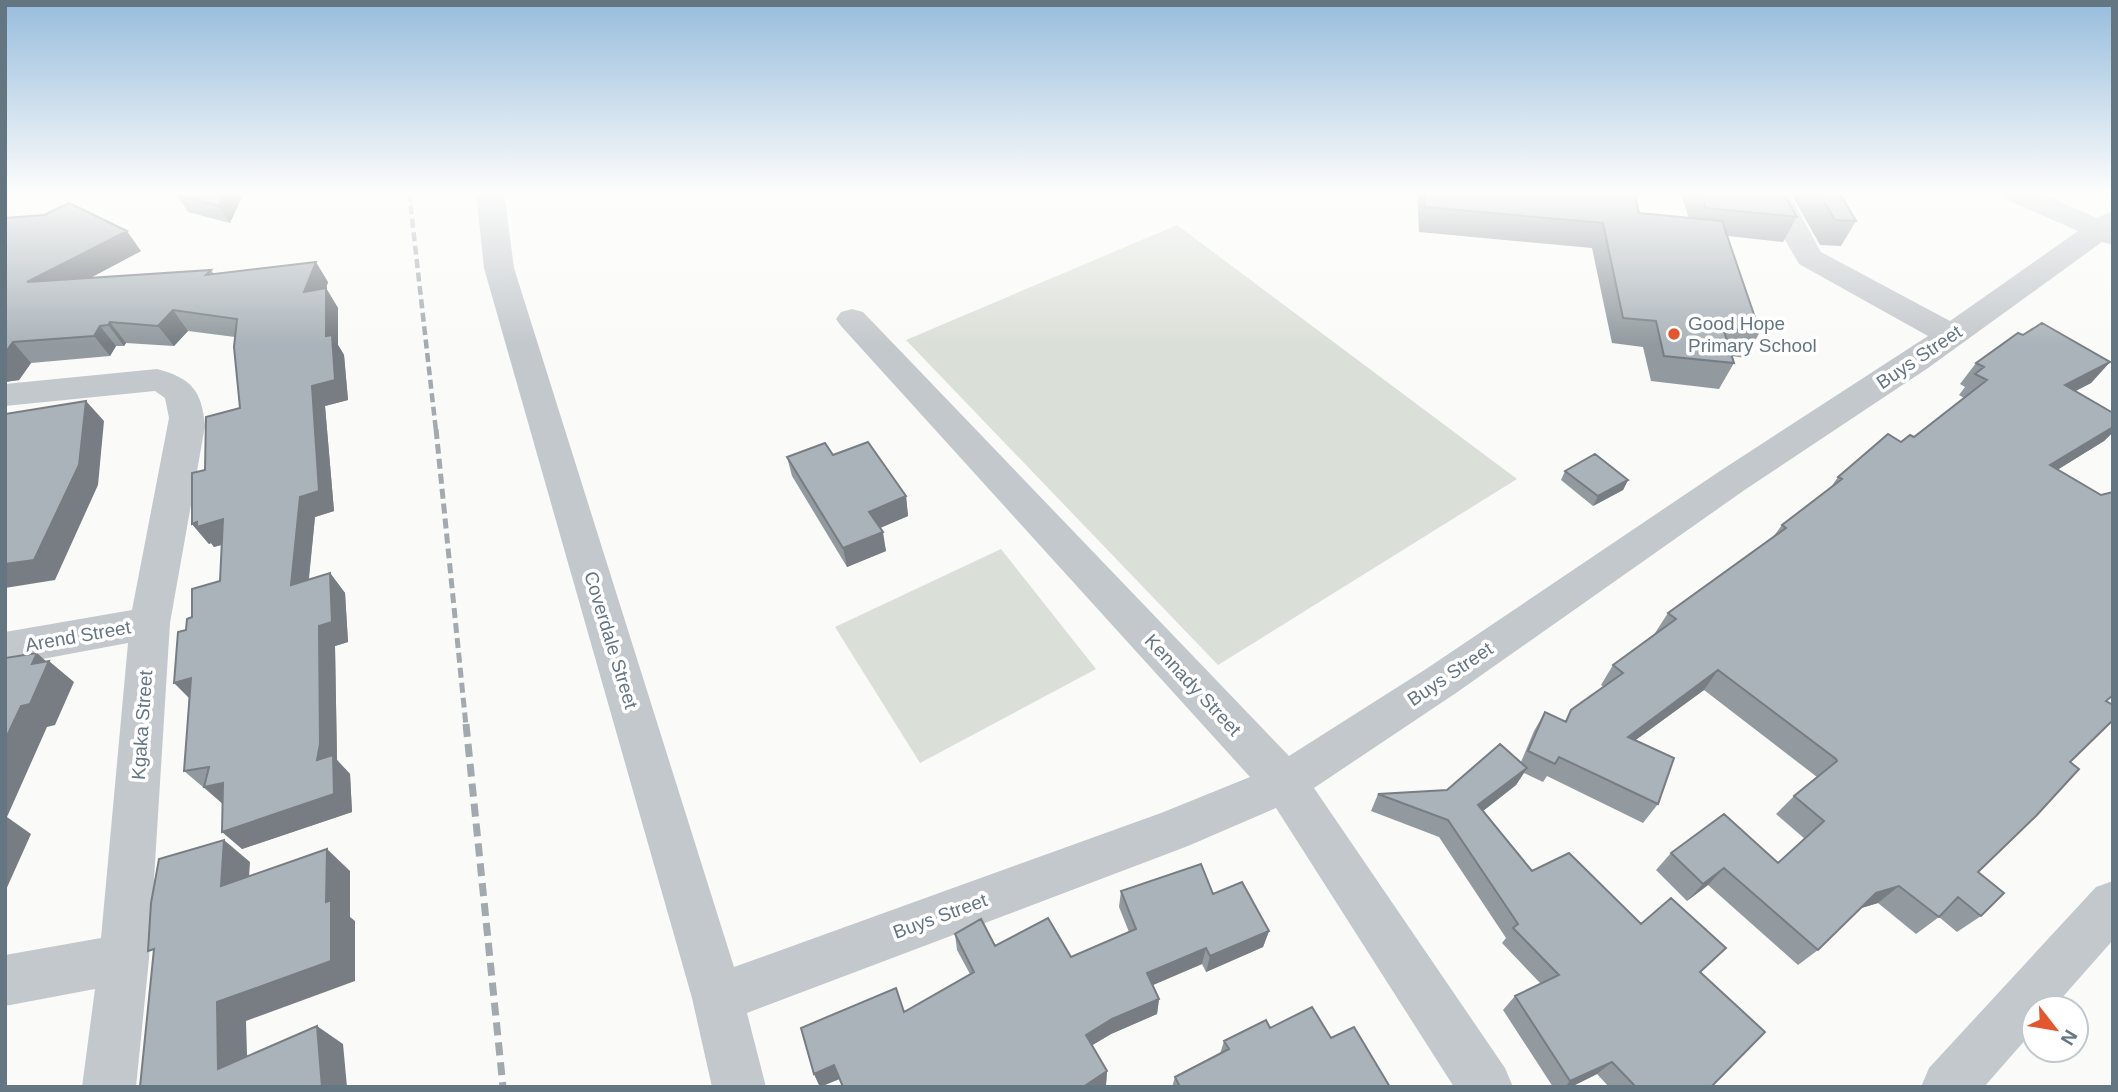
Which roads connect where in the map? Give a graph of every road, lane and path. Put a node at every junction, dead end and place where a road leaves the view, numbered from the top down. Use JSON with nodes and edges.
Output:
{"nodes":[{"id":1,"x":496,"y":243,"type":"edge"},
{"id":2,"x":1802,"y":243,"type":"edge"},
{"id":3,"x":2087,"y":243,"type":"edge"},
{"id":4,"x":852,"y":319,"type":"dead end"},
{"id":5,"x":1951,"y":335,"type":"junction"},
{"id":6,"x":5,"y":395,"type":"edge"},
{"id":7,"x":150,"y":623,"type":"junction"},
{"id":8,"x":5,"y":649,"type":"edge"},
{"id":9,"x":1285,"y":783,"type":"junction"},
{"id":10,"x":2113,"y":904,"type":"edge"},
{"id":11,"x":124,"y":960,"type":"junction"},
{"id":12,"x":5,"y":981,"type":"edge"},
{"id":13,"x":718,"y":998,"type":"junction"},
{"id":14,"x":109,"y":1087,"type":"edge"},
{"id":15,"x":739,"y":1087,"type":"edge"},
{"id":16,"x":1486,"y":1087,"type":"edge"},
{"id":17,"x":1948,"y":1087,"type":"edge"}],
"edges":[{"from":1,"to":13,"type":"street","name":"Coverdale Street"},
{"from":2,"to":5,"type":"street"},
{"from":3,"to":5,"type":"street","name":"Buys Street"},
{"from":4,"to":9,"type":"street","name":"Kennady Street"},
{"from":5,"to":9,"type":"street","name":"Buys Street"},
{"from":6,"to":7,"type":"street","name":"Kgaka Street"},
{"from":7,"to":8,"type":"street","name":"Arend Street"},
{"from":7,"to":11,"type":"street","name":"Kgaka Street"},
{"from":9,"to":13,"type":"street","name":"Buys Street"},
{"from":9,"to":16,"type":"street","name":"Kennady Street"},
{"from":10,"to":17,"type":"street"},
{"from":11,"to":12,"type":"street"},
{"from":11,"to":14,"type":"street","name":"Kgaka Street"},
{"from":13,"to":15,"type":"street","name":"Coverdale Street"}]}
